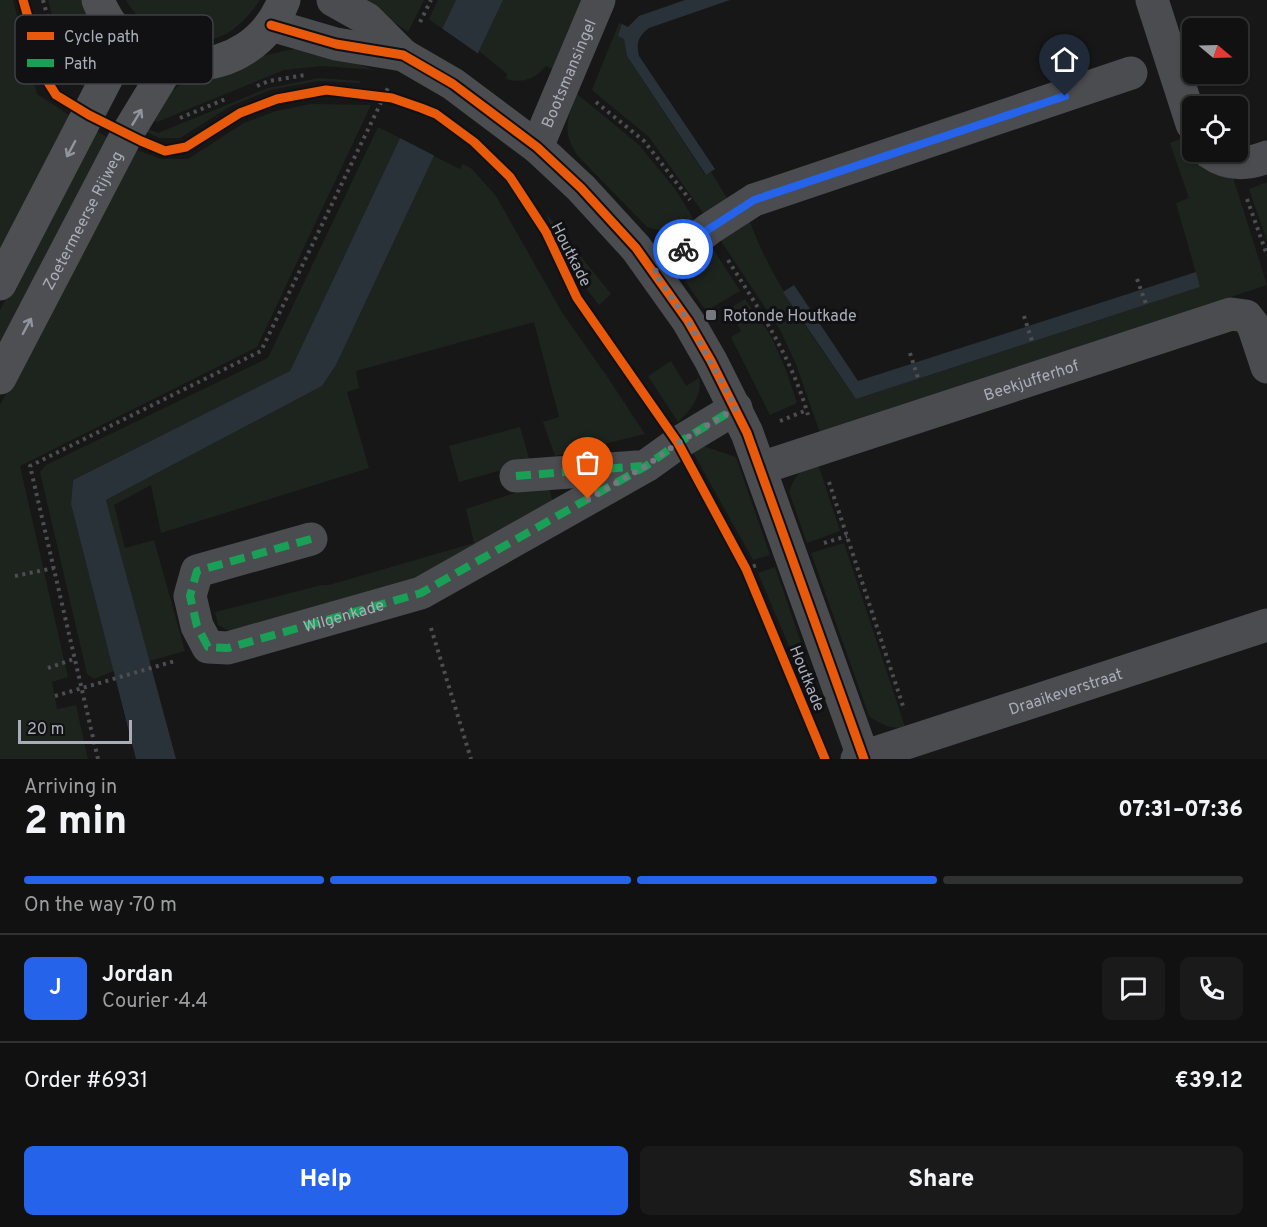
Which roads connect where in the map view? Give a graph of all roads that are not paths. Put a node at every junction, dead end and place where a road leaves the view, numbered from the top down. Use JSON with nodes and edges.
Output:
{"nodes":[{"id":1,"x":98,"y":0,"type":"edge"},
{"id":2,"x":333,"y":0,"type":"edge"},
{"id":3,"x":599,"y":0,"type":"edge"},
{"id":4,"x":1152,"y":0,"type":"edge"},
{"id":5,"x":277,"y":12,"type":"edge"},
{"id":6,"x":104,"y":15,"type":"edge"},
{"id":7,"x":407,"y":57,"type":"junction"},
{"id":8,"x":213,"y":61,"type":"edge"},
{"id":9,"x":1131,"y":73,"type":"dead end"},
{"id":10,"x":104,"y":84,"type":"edge"},
{"id":11,"x":157,"y":84,"type":"edge"},
{"id":12,"x":1183,"y":96,"type":"edge"},
{"id":13,"x":537,"y":147,"type":"junction"},
{"id":14,"x":1267,"y":157,"type":"edge"},
{"id":15,"x":1248,"y":160,"type":"edge"},
{"id":16,"x":654,"y":272,"type":"junction"},
{"id":17,"x":0,"y":284,"type":"edge"},
{"id":18,"x":1267,"y":368,"type":"edge"},
{"id":19,"x":0,"y":378,"type":"edge"},
{"id":20,"x":736,"y":408,"type":"junction"},
{"id":21,"x":646,"y":466,"type":"junction"},
{"id":22,"x":761,"y":468,"type":"junction"},
{"id":23,"x":516,"y":476,"type":"dead end"},
{"id":24,"x":311,"y":539,"type":"dead end"},
{"id":25,"x":1267,"y":625,"type":"edge"},
{"id":26,"x":861,"y":758,"type":"edge"}],
"edges":[{"from":1,"to":6,"type":"main road"},
{"from":2,"to":7,"type":"street","name":"Houtkade"},
{"from":3,"to":13,"type":"street","name":"Bootsmansingel"},
{"from":4,"to":12,"type":"street"},
{"from":5,"to":7,"type":"street","name":"Houtkade"},
{"from":5,"to":8,"type":"main road"},
{"from":7,"to":13,"type":"street","name":"Houtkade"},
{"from":9,"to":16,"type":"street"},
{"from":10,"to":17,"type":"main road","one_way":true},
{"from":19,"to":11,"type":"main road","name":"Zoetermeerse Rijweg","one_way":true},
{"from":13,"to":16,"type":"street","name":"Houtkade"},
{"from":14,"to":15,"type":"street"},
{"from":16,"to":20,"type":"street","name":"Houtkade"},
{"from":18,"to":22,"type":"street","name":"Beekjufferhof"},
{"from":20,"to":21,"type":"street","name":"Wilgenkade"},
{"from":20,"to":22,"type":"street","name":"Houtkade"},
{"from":21,"to":23,"type":"street"},
{"from":21,"to":24,"type":"street","name":"Wilgenkade"},
{"from":22,"to":26,"type":"street","name":"Houtkade"},
{"from":25,"to":26,"type":"street","name":"Draaikeverstraat"}]}
